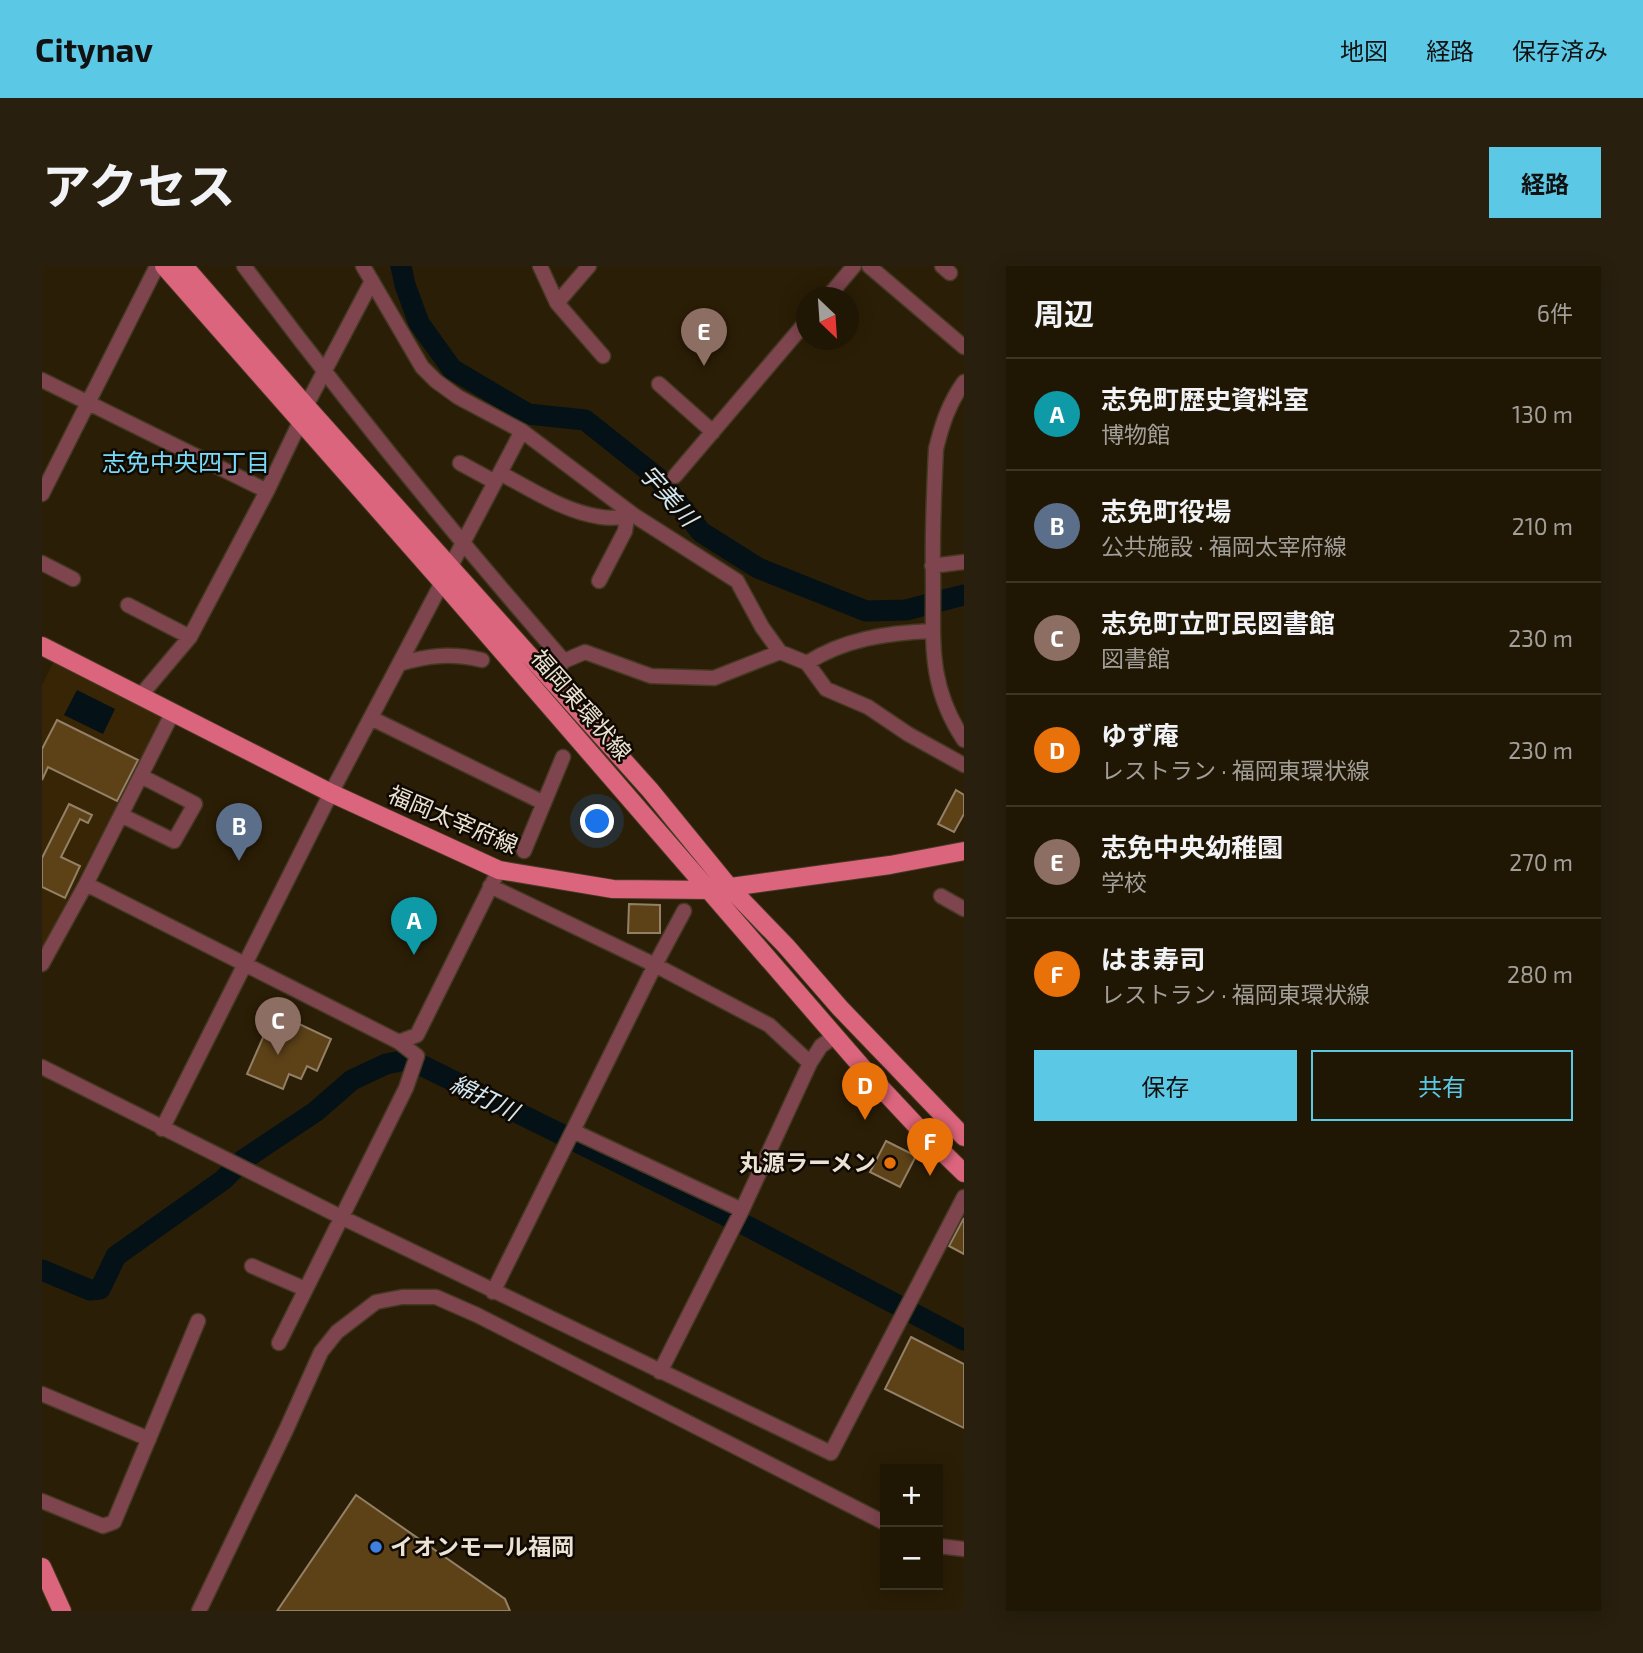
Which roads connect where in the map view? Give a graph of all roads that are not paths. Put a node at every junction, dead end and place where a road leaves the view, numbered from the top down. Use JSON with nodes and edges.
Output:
{"nodes":[{"id":1,"x":157,"y":266,"type":"edge"},
{"id":2,"x":164,"y":266,"type":"edge"},
{"id":3,"x":184,"y":266,"type":"edge"},
{"id":4,"x":244,"y":266,"type":"edge"},
{"id":5,"x":363,"y":266,"type":"edge"},
{"id":6,"x":540,"y":266,"type":"edge"},
{"id":7,"x":589,"y":266,"type":"edge"},
{"id":8,"x":854,"y":266,"type":"edge"},
{"id":9,"x":869,"y":266,"type":"edge"},
{"id":10,"x":372,"y":281,"type":"junction"},
{"id":11,"x":836,"y":287,"type":"edge"},
{"id":12,"x":558,"y":303,"type":"junction"},
{"id":13,"x":796,"y":335,"type":"edge"},
{"id":14,"x":964,"y":347,"type":"edge"},
{"id":15,"x":603,"y":356,"type":"dead end"},
{"id":16,"x":323,"y":372,"type":"junction"},
{"id":17,"x":42,"y":380,"type":"edge"},
{"id":18,"x":964,"y":382,"type":"edge"},
{"id":19,"x":659,"y":384,"type":"dead end"},
{"id":20,"x":87,"y":402,"type":"junction"},
{"id":21,"x":303,"y":414,"type":"junction"},
{"id":22,"x":522,"y":431,"type":"junction"},
{"id":23,"x":713,"y":432,"type":"junction"},
{"id":24,"x":460,"y":463,"type":"dead end"},
{"id":25,"x":676,"y":476,"type":"dead end"},
{"id":26,"x":497,"y":477,"type":"junction"},
{"id":27,"x":267,"y":491,"type":"junction"},
{"id":28,"x":42,"y":494,"type":"edge"},
{"id":29,"x":631,"y":516,"type":"junction"},
{"id":30,"x":462,"y":544,"type":"junction"},
{"id":31,"x":964,"y":562,"type":"edge"},
{"id":32,"x":42,"y":563,"type":"edge"},
{"id":33,"x":932,"y":570,"type":"junction"},
{"id":34,"x":446,"y":574,"type":"junction"},
{"id":35,"x":73,"y":579,"type":"dead end"},
{"id":36,"x":599,"y":581,"type":"dead end"},
{"id":37,"x":128,"y":605,"type":"dead end"},
{"id":38,"x":931,"y":628,"type":"junction"},
{"id":39,"x":190,"y":637,"type":"junction"},
{"id":40,"x":42,"y":646,"type":"edge"},
{"id":41,"x":780,"y":652,"type":"junction"},
{"id":42,"x":482,"y":660,"type":"dead end"},
{"id":43,"x":564,"y":661,"type":"junction"},
{"id":44,"x":807,"y":663,"type":"junction"},
{"id":45,"x":399,"y":664,"type":"junction"},
{"id":46,"x":550,"y":679,"type":"junction"},
{"id":47,"x":141,"y":695,"type":"junction"},
{"id":48,"x":173,"y":712,"type":"junction"},
{"id":49,"x":371,"y":718,"type":"junction"},
{"id":50,"x":964,"y":740,"type":"edge"},
{"id":51,"x":564,"y":757,"type":"dead end"},
{"id":52,"x":964,"y":765,"type":"edge"},
{"id":53,"x":141,"y":776,"type":"junction"},
{"id":54,"x":331,"y":793,"type":"junction"},
{"id":55,"x":544,"y":803,"type":"junction"},
{"id":56,"x":121,"y":815,"type":"junction"},
{"id":57,"x":524,"y":851,"type":"dead end"},
{"id":58,"x":964,"y":851,"type":"edge"},
{"id":59,"x":495,"y":878,"type":"junction"},
{"id":60,"x":86,"y":884,"type":"junction"},
{"id":61,"x":730,"y":888,"type":"junction"},
{"id":62,"x":709,"y":890,"type":"junction"},
{"id":63,"x":941,"y":896,"type":"dead end"},
{"id":64,"x":964,"y":909,"type":"edge"},
{"id":65,"x":684,"y":911,"type":"dead end"},
{"id":66,"x":42,"y":964,"type":"edge"},
{"id":67,"x":246,"y":965,"type":"junction"},
{"id":68,"x":655,"y":965,"type":"junction"},
{"id":69,"x":835,"y":1036,"type":"junction"},
{"id":70,"x":399,"y":1042,"type":"junction"},
{"id":71,"x":810,"y":1063,"type":"junction"},
{"id":72,"x":42,"y":1068,"type":"edge"},
{"id":73,"x":162,"y":1129,"type":"junction"},
{"id":74,"x":573,"y":1131,"type":"junction"},
{"id":75,"x":964,"y":1137,"type":"edge"},
{"id":76,"x":964,"y":1173,"type":"edge"},
{"id":77,"x":964,"y":1197,"type":"edge"},
{"id":78,"x":742,"y":1210,"type":"junction"},
{"id":79,"x":341,"y":1217,"type":"junction"},
{"id":80,"x":252,"y":1266,"type":"dead end"},
{"id":81,"x":305,"y":1289,"type":"junction"},
{"id":82,"x":493,"y":1292,"type":"junction"},
{"id":83,"x":198,"y":1321,"type":"dead end"},
{"id":84,"x":279,"y":1343,"type":"dead end"},
{"id":85,"x":660,"y":1371,"type":"junction"},
{"id":86,"x":42,"y":1394,"type":"edge"},
{"id":87,"x":149,"y":1439,"type":"junction"},
{"id":88,"x":42,"y":1501,"type":"edge"},
{"id":89,"x":880,"y":1521,"type":"edge"},
{"id":90,"x":943,"y":1547,"type":"edge"},
{"id":91,"x":964,"y":1549,"type":"edge"},
{"id":92,"x":42,"y":1567,"type":"edge"},
{"id":93,"x":62,"y":1611,"type":"edge"},
{"id":94,"x":199,"y":1611,"type":"edge"}],
"edges":[{"from":1,"to":20,"type":"street"},
{"from":2,"to":21,"type":"main road","name":"福岡東環状線"},
{"from":3,"to":21,"type":"main road","name":"福岡東環状線"},
{"from":4,"to":16,"type":"street"},
{"from":5,"to":10,"type":"street"},
{"from":6,"to":12,"type":"street"},
{"from":7,"to":12,"type":"street"},
{"from":8,"to":11,"type":"street"},
{"from":9,"to":14,"type":"street"},
{"from":10,"to":16,"type":"street"},
{"from":10,"to":22,"type":"street"},
{"from":12,"to":15,"type":"street"},
{"from":13,"to":23,"type":"street"},
{"from":16,"to":21,"type":"street"},
{"from":16,"to":30,"type":"street"},
{"from":17,"to":20,"type":"street"},
{"from":18,"to":33,"type":"street"},
{"from":19,"to":23,"type":"street"},
{"from":20,"to":27,"type":"street"},
{"from":20,"to":28,"type":"street"},
{"from":21,"to":27,"type":"street"},
{"from":21,"to":34,"type":"main road","name":"福岡東環状線"},
{"from":22,"to":26,"type":"street"},
{"from":22,"to":29,"type":"street"},
{"from":23,"to":25,"type":"street"},
{"from":24,"to":26,"type":"street"},
{"from":26,"to":29,"type":"street"},
{"from":26,"to":30,"type":"street"},
{"from":27,"to":39,"type":"street"},
{"from":29,"to":36,"type":"street"},
{"from":29,"to":41,"type":"street"},
{"from":30,"to":34,"type":"street"},
{"from":30,"to":43,"type":"street"},
{"from":31,"to":33,"type":"street"},
{"from":32,"to":35,"type":"street"},
{"from":33,"to":38,"type":"street"},
{"from":34,"to":45,"type":"street"},
{"from":34,"to":46,"type":"main road","name":"福岡東環状線"},
{"from":34,"to":62,"type":"main road","name":"福岡東環状線"},
{"from":37,"to":39,"type":"street"},
{"from":38,"to":44,"type":"street"},
{"from":38,"to":50,"type":"street"},
{"from":39,"to":47,"type":"street"},
{"from":40,"to":47,"type":"main road","name":"福岡太宰府線"},
{"from":41,"to":43,"type":"street"},
{"from":41,"to":44,"type":"street"},
{"from":42,"to":45,"type":"street"},
{"from":43,"to":46,"type":"street"},
{"from":44,"to":52,"type":"street"},
{"from":45,"to":49,"type":"street"},
{"from":46,"to":61,"type":"main road","name":"福岡東環状線"},
{"from":47,"to":48,"type":"main road","name":"福岡太宰府線"},
{"from":48,"to":53,"type":"street"},
{"from":48,"to":54,"type":"main road","name":"福岡太宰府線"},
{"from":49,"to":54,"type":"street"},
{"from":49,"to":55,"type":"street"},
{"from":51,"to":55,"type":"street"},
{"from":53,"to":56,"type":"street"},
{"from":53,"to":56,"type":"street"},
{"from":54,"to":59,"type":"main road","name":"福岡太宰府線"},
{"from":54,"to":67,"type":"street"},
{"from":55,"to":57,"type":"street"},
{"from":56,"to":60,"type":"street"},
{"from":58,"to":61,"type":"main road","name":"福岡太宰府線"},
{"from":59,"to":62,"type":"main road","name":"福岡太宰府線"},
{"from":59,"to":68,"type":"street"},
{"from":59,"to":70,"type":"street"},
{"from":60,"to":66,"type":"street"},
{"from":60,"to":67,"type":"street"},
{"from":61,"to":62,"type":"main road","name":"福岡太宰府線"},
{"from":61,"to":75,"type":"main road","name":"福岡東環状線"},
{"from":62,"to":69,"type":"main road","name":"福岡東環状線"},
{"from":63,"to":64,"type":"street"},
{"from":65,"to":68,"type":"street"},
{"from":67,"to":70,"type":"street"},
{"from":67,"to":73,"type":"street"},
{"from":68,"to":71,"type":"street"},
{"from":68,"to":74,"type":"street"},
{"from":69,"to":71,"type":"street"},
{"from":69,"to":76,"type":"main road","name":"福岡東環状線"},
{"from":70,"to":79,"type":"street"},
{"from":71,"to":78,"type":"street"},
{"from":72,"to":73,"type":"street"},
{"from":73,"to":79,"type":"street"},
{"from":74,"to":78,"type":"street"},
{"from":74,"to":82,"type":"street"},
{"from":77,"to":85,"type":"street"},
{"from":78,"to":85,"type":"street"},
{"from":79,"to":81,"type":"street"},
{"from":79,"to":82,"type":"street"},
{"from":80,"to":81,"type":"street"},
{"from":81,"to":84,"type":"street"},
{"from":82,"to":85,"type":"street"},
{"from":83,"to":87,"type":"street"},
{"from":86,"to":87,"type":"street"},
{"from":87,"to":88,"type":"street"},
{"from":89,"to":94,"type":"street"},
{"from":90,"to":91,"type":"street"},
{"from":92,"to":93,"type":"main road"}]}
